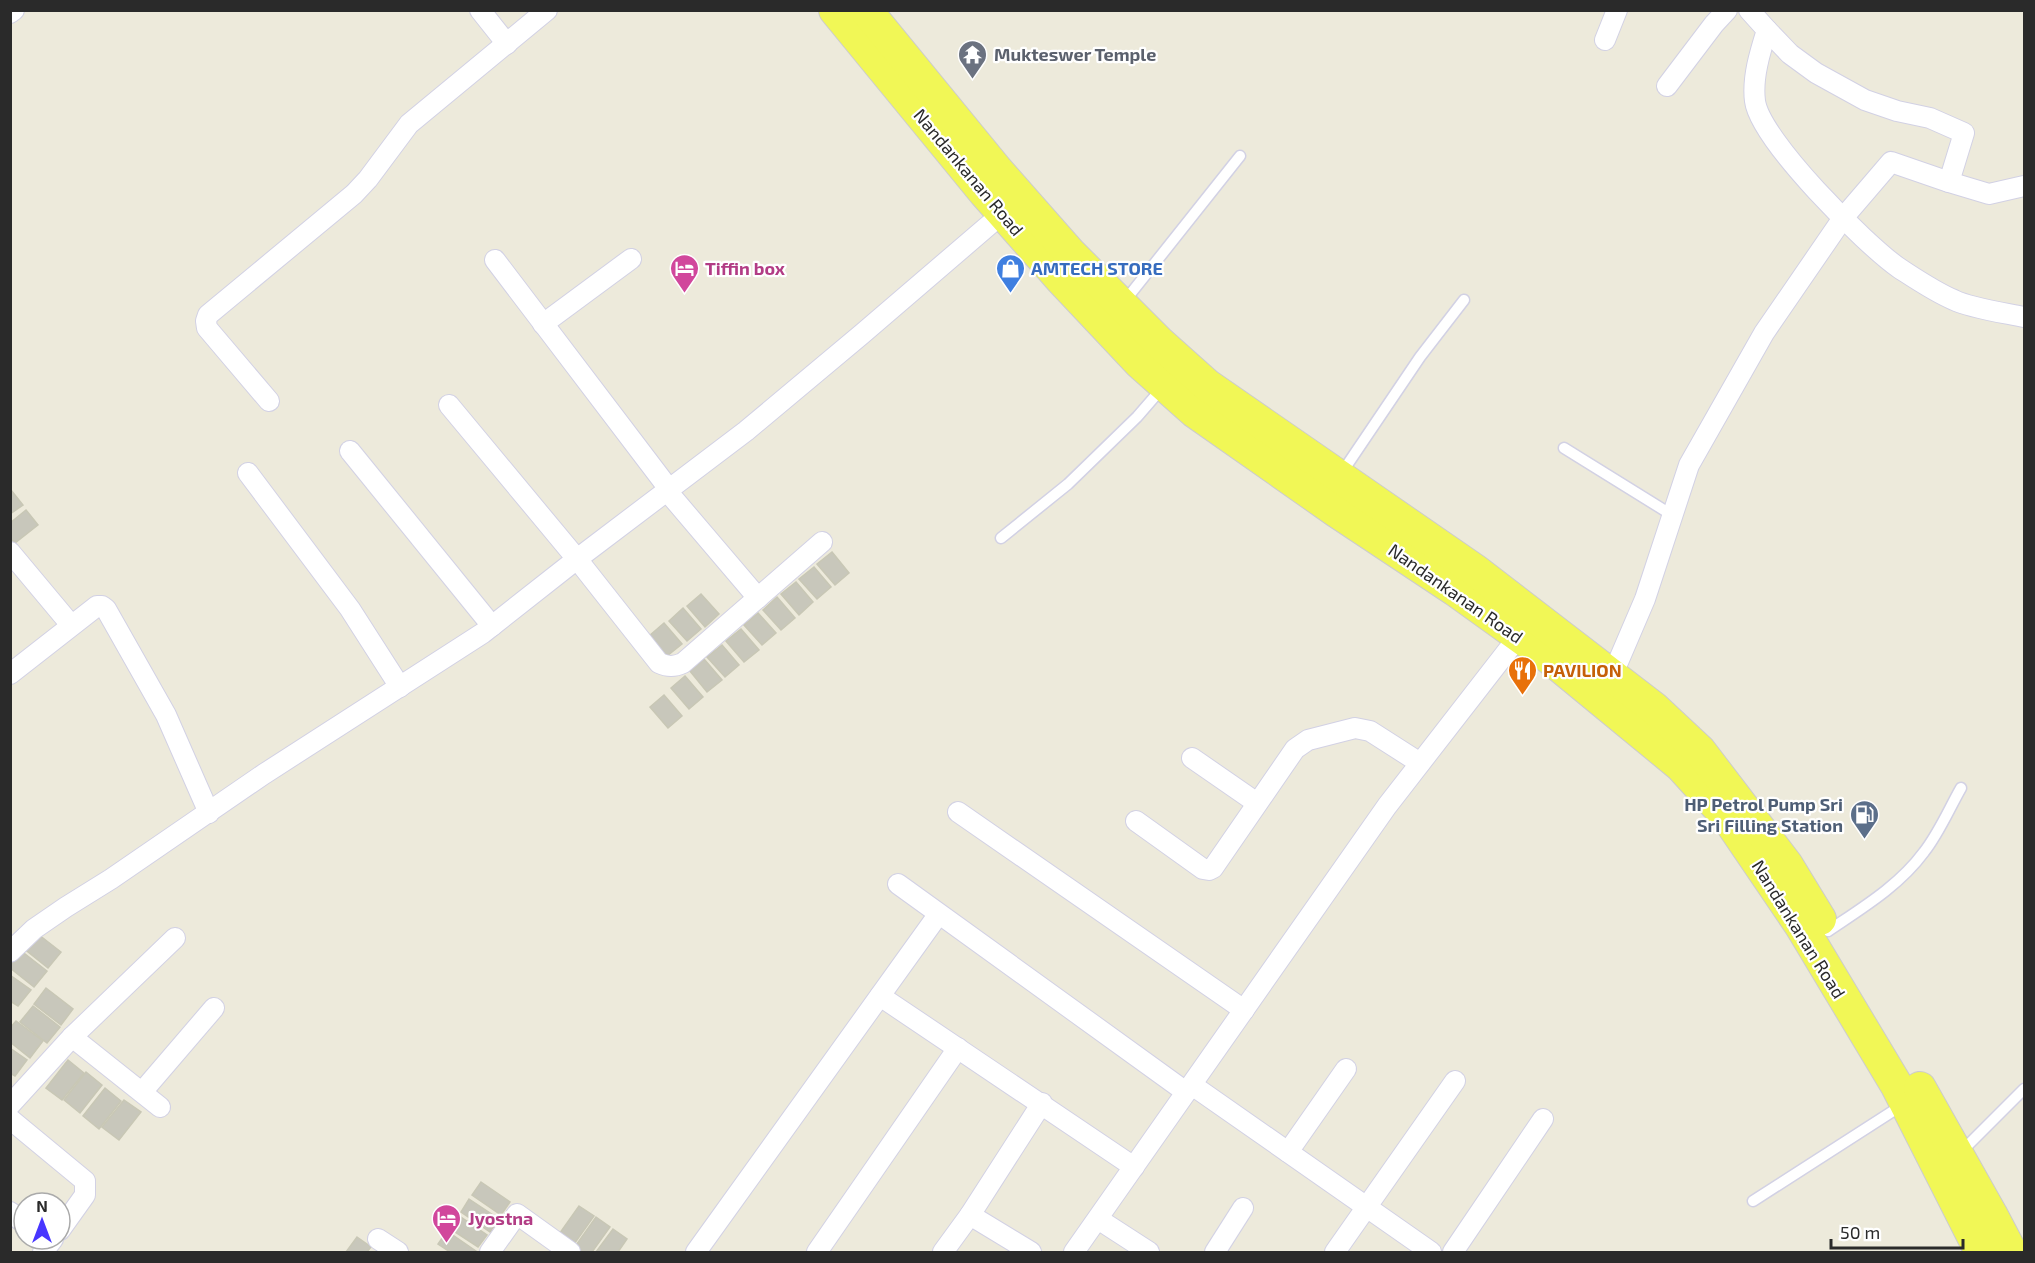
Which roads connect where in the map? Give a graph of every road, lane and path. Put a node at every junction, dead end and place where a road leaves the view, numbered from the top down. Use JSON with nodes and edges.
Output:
{"nodes":[{"id":1,"x":480,"y":10,"type":"edge"},
{"id":2,"x":547,"y":10,"type":"edge"},
{"id":3,"x":835,"y":10,"type":"edge"},
{"id":4,"x":866,"y":10,"type":"edge"},
{"id":5,"x":1617,"y":10,"type":"edge"},
{"id":6,"x":1727,"y":10,"type":"edge"},
{"id":7,"x":1763,"y":19,"type":"edge"},
{"id":8,"x":1605,"y":40,"type":"dead end"},
{"id":9,"x":507,"y":44,"type":"junction"},
{"id":10,"x":1667,"y":86,"type":"dead end"},
{"id":11,"x":1240,"y":156,"type":"dead end"},
{"id":12,"x":1949,"y":182,"type":"junction"},
{"id":13,"x":2025,"y":186,"type":"edge"},
{"id":14,"x":1003,"y":213,"type":"junction"},
{"id":15,"x":1843,"y":218,"type":"junction"},
{"id":16,"x":631,"y":259,"type":"dead end"},
{"id":17,"x":495,"y":260,"type":"dead end"},
{"id":18,"x":1464,"y":300,"type":"dead end"},
{"id":19,"x":1122,"y":305,"type":"junction"},
{"id":20,"x":2025,"y":317,"type":"edge"},
{"id":21,"x":543,"y":324,"type":"junction"},
{"id":22,"x":1165,"y":385,"type":"junction"},
{"id":23,"x":269,"y":401,"type":"dead end"},
{"id":24,"x":448,"y":405,"type":"dead end"},
{"id":25,"x":1564,"y":448,"type":"dead end"},
{"id":26,"x":350,"y":451,"type":"dead end"},
{"id":27,"x":248,"y":473,"type":"dead end"},
{"id":28,"x":1340,"y":477,"type":"junction"},
{"id":29,"x":668,"y":490,"type":"junction"},
{"id":30,"x":1672,"y":515,"type":"junction"},
{"id":31,"x":1001,"y":538,"type":"dead end"},
{"id":32,"x":822,"y":542,"type":"dead end"},
{"id":33,"x":10,"y":552,"type":"edge"},
{"id":34,"x":576,"y":559,"type":"junction"},
{"id":35,"x":1477,"y":589,"type":"junction"},
{"id":36,"x":758,"y":598,"type":"junction"},
{"id":37,"x":71,"y":625,"type":"junction"},
{"id":38,"x":492,"y":626,"type":"junction"},
{"id":39,"x":1520,"y":636,"type":"junction"},
{"id":40,"x":11,"y":674,"type":"edge"},
{"id":41,"x":1612,"y":676,"type":"junction"},
{"id":42,"x":400,"y":687,"type":"junction"},
{"id":43,"x":1192,"y":758,"type":"dead end"},
{"id":44,"x":1420,"y":763,"type":"junction"},
{"id":45,"x":1961,"y":788,"type":"dead end"},
{"id":46,"x":1257,"y":803,"type":"junction"},
{"id":47,"x":958,"y":812,"type":"dead end"},
{"id":48,"x":209,"y":813,"type":"junction"},
{"id":49,"x":1136,"y":821,"type":"dead end"},
{"id":50,"x":898,"y":884,"type":"dead end"},
{"id":51,"x":938,"y":915,"type":"junction"},
{"id":52,"x":1828,"y":932,"type":"junction"},
{"id":53,"x":175,"y":939,"type":"dead end"},
{"id":54,"x":10,"y":952,"type":"edge"},
{"id":55,"x":880,"y":996,"type":"junction"},
{"id":56,"x":214,"y":1008,"type":"dead end"},
{"id":57,"x":1244,"y":1010,"type":"junction"},
{"id":58,"x":72,"y":1037,"type":"junction"},
{"id":59,"x":958,"y":1048,"type":"junction"},
{"id":60,"x":1346,"y":1069,"type":"dead end"},
{"id":61,"x":1455,"y":1082,"type":"dead end"},
{"id":62,"x":1189,"y":1088,"type":"junction"},
{"id":63,"x":2025,"y":1089,"type":"edge"},
{"id":64,"x":142,"y":1092,"type":"junction"},
{"id":65,"x":1042,"y":1103,"type":"junction"},
{"id":66,"x":1905,"y":1103,"type":"junction"},
{"id":67,"x":10,"y":1105,"type":"edge"},
{"id":68,"x":160,"y":1107,"type":"dead end"},
{"id":69,"x":10,"y":1119,"type":"edge"},
{"id":70,"x":1543,"y":1119,"type":"dead end"},
{"id":71,"x":1288,"y":1152,"type":"junction"},
{"id":72,"x":1958,"y":1156,"type":"junction"},
{"id":73,"x":1134,"y":1167,"type":"junction"},
{"id":74,"x":1753,"y":1201,"type":"dead end"},
{"id":75,"x":1243,"y":1208,"type":"dead end"},
{"id":76,"x":1366,"y":1208,"type":"junction"},
{"id":77,"x":72,"y":1212,"type":"edge"},
{"id":78,"x":970,"y":1215,"type":"junction"},
{"id":79,"x":1098,"y":1219,"type":"junction"},
{"id":80,"x":1980,"y":1231,"type":"edge"},
{"id":81,"x":378,"y":1239,"type":"dead end"},
{"id":82,"x":398,"y":1252,"type":"edge"},
{"id":83,"x":490,"y":1252,"type":"edge"},
{"id":84,"x":570,"y":1252,"type":"edge"},
{"id":85,"x":696,"y":1252,"type":"edge"},
{"id":86,"x":817,"y":1252,"type":"edge"},
{"id":87,"x":943,"y":1252,"type":"edge"},
{"id":88,"x":1031,"y":1252,"type":"edge"},
{"id":89,"x":1074,"y":1252,"type":"edge"},
{"id":90,"x":1149,"y":1252,"type":"edge"},
{"id":91,"x":1215,"y":1252,"type":"edge"},
{"id":92,"x":1335,"y":1252,"type":"edge"},
{"id":93,"x":1431,"y":1252,"type":"edge"},
{"id":94,"x":1453,"y":1252,"type":"edge"},
{"id":95,"x":2011,"y":1252,"type":"edge"}],
"edges":[{"from":1,"to":9,"type":"street"},
{"from":2,"to":9,"type":"street"},
{"from":3,"to":14,"type":"main road","name":"Nandankanan Road"},
{"from":4,"to":19,"type":"main road","name":"Nandankanan Road"},
{"from":5,"to":8,"type":"street"},
{"from":6,"to":10,"type":"street"},
{"from":7,"to":12,"type":"street"},
{"from":7,"to":15,"type":"street"},
{"from":9,"to":23,"type":"street"},
{"from":11,"to":19,"type":"lane"},
{"from":12,"to":13,"type":"street"},
{"from":12,"to":15,"type":"street"},
{"from":14,"to":22,"type":"main road","name":"Nandankanan Road"},
{"from":14,"to":29,"type":"street"},
{"from":15,"to":20,"type":"street"},
{"from":15,"to":30,"type":"street"},
{"from":16,"to":21,"type":"street"},
{"from":17,"to":21,"type":"street"},
{"from":18,"to":28,"type":"lane"},
{"from":19,"to":28,"type":"main road","name":"Nandankanan Road"},
{"from":21,"to":29,"type":"street"},
{"from":22,"to":31,"type":"lane"},
{"from":22,"to":35,"type":"main road","name":"Nandankanan Road"},
{"from":24,"to":34,"type":"street"},
{"from":25,"to":30,"type":"lane"},
{"from":26,"to":38,"type":"street"},
{"from":27,"to":42,"type":"street"},
{"from":28,"to":35,"type":"main road","name":"Nandankanan Road"},
{"from":29,"to":34,"type":"street"},
{"from":29,"to":36,"type":"street"},
{"from":30,"to":41,"type":"street"},
{"from":32,"to":36,"type":"street"},
{"from":33,"to":37,"type":"street"},
{"from":34,"to":36,"type":"street"},
{"from":34,"to":38,"type":"street"},
{"from":35,"to":39,"type":"main road","name":"Nandankanan Road"},
{"from":35,"to":41,"type":"main road","name":"Nandankanan Road"},
{"from":37,"to":40,"type":"street"},
{"from":37,"to":48,"type":"street"},
{"from":38,"to":42,"type":"street"},
{"from":39,"to":44,"type":"street"},
{"from":39,"to":66,"type":"main road","name":"Nandankanan Road"},
{"from":41,"to":52,"type":"main road","name":"Nandankanan Road"},
{"from":42,"to":48,"type":"street"},
{"from":43,"to":46,"type":"street"},
{"from":44,"to":46,"type":"street"},
{"from":44,"to":57,"type":"street"},
{"from":45,"to":52,"type":"lane"},
{"from":46,"to":49,"type":"street"},
{"from":47,"to":57,"type":"street"},
{"from":48,"to":54,"type":"street"},
{"from":50,"to":51,"type":"street"},
{"from":51,"to":55,"type":"street"},
{"from":51,"to":62,"type":"street"},
{"from":52,"to":72,"type":"main road","name":"Nandankanan Road"},
{"from":53,"to":58,"type":"street"},
{"from":55,"to":59,"type":"street"},
{"from":55,"to":85,"type":"street"},
{"from":56,"to":64,"type":"street"},
{"from":57,"to":62,"type":"street"},
{"from":58,"to":64,"type":"street"},
{"from":58,"to":67,"type":"street"},
{"from":59,"to":65,"type":"street"},
{"from":59,"to":86,"type":"street"},
{"from":60,"to":71,"type":"street"},
{"from":61,"to":76,"type":"street"},
{"from":62,"to":71,"type":"street"},
{"from":62,"to":73,"type":"street"},
{"from":63,"to":72,"type":"lane"},
{"from":64,"to":68,"type":"street"},
{"from":65,"to":73,"type":"street"},
{"from":65,"to":78,"type":"street"},
{"from":66,"to":74,"type":"lane"},
{"from":66,"to":80,"type":"main road","name":"Nandankanan Road"},
{"from":69,"to":77,"type":"street"},
{"from":70,"to":94,"type":"street"},
{"from":71,"to":76,"type":"street"},
{"from":72,"to":80,"type":"main road","name":"Nandankanan Road"},
{"from":73,"to":79,"type":"street"},
{"from":75,"to":91,"type":"street"},
{"from":76,"to":92,"type":"street"},
{"from":76,"to":93,"type":"street"},
{"from":78,"to":87,"type":"street"},
{"from":78,"to":88,"type":"street"},
{"from":79,"to":89,"type":"street"},
{"from":79,"to":90,"type":"street"},
{"from":80,"to":95,"type":"main road","name":"Nandankanan Road"},
{"from":81,"to":82,"type":"street"},
{"from":83,"to":84,"type":"street"}]}
